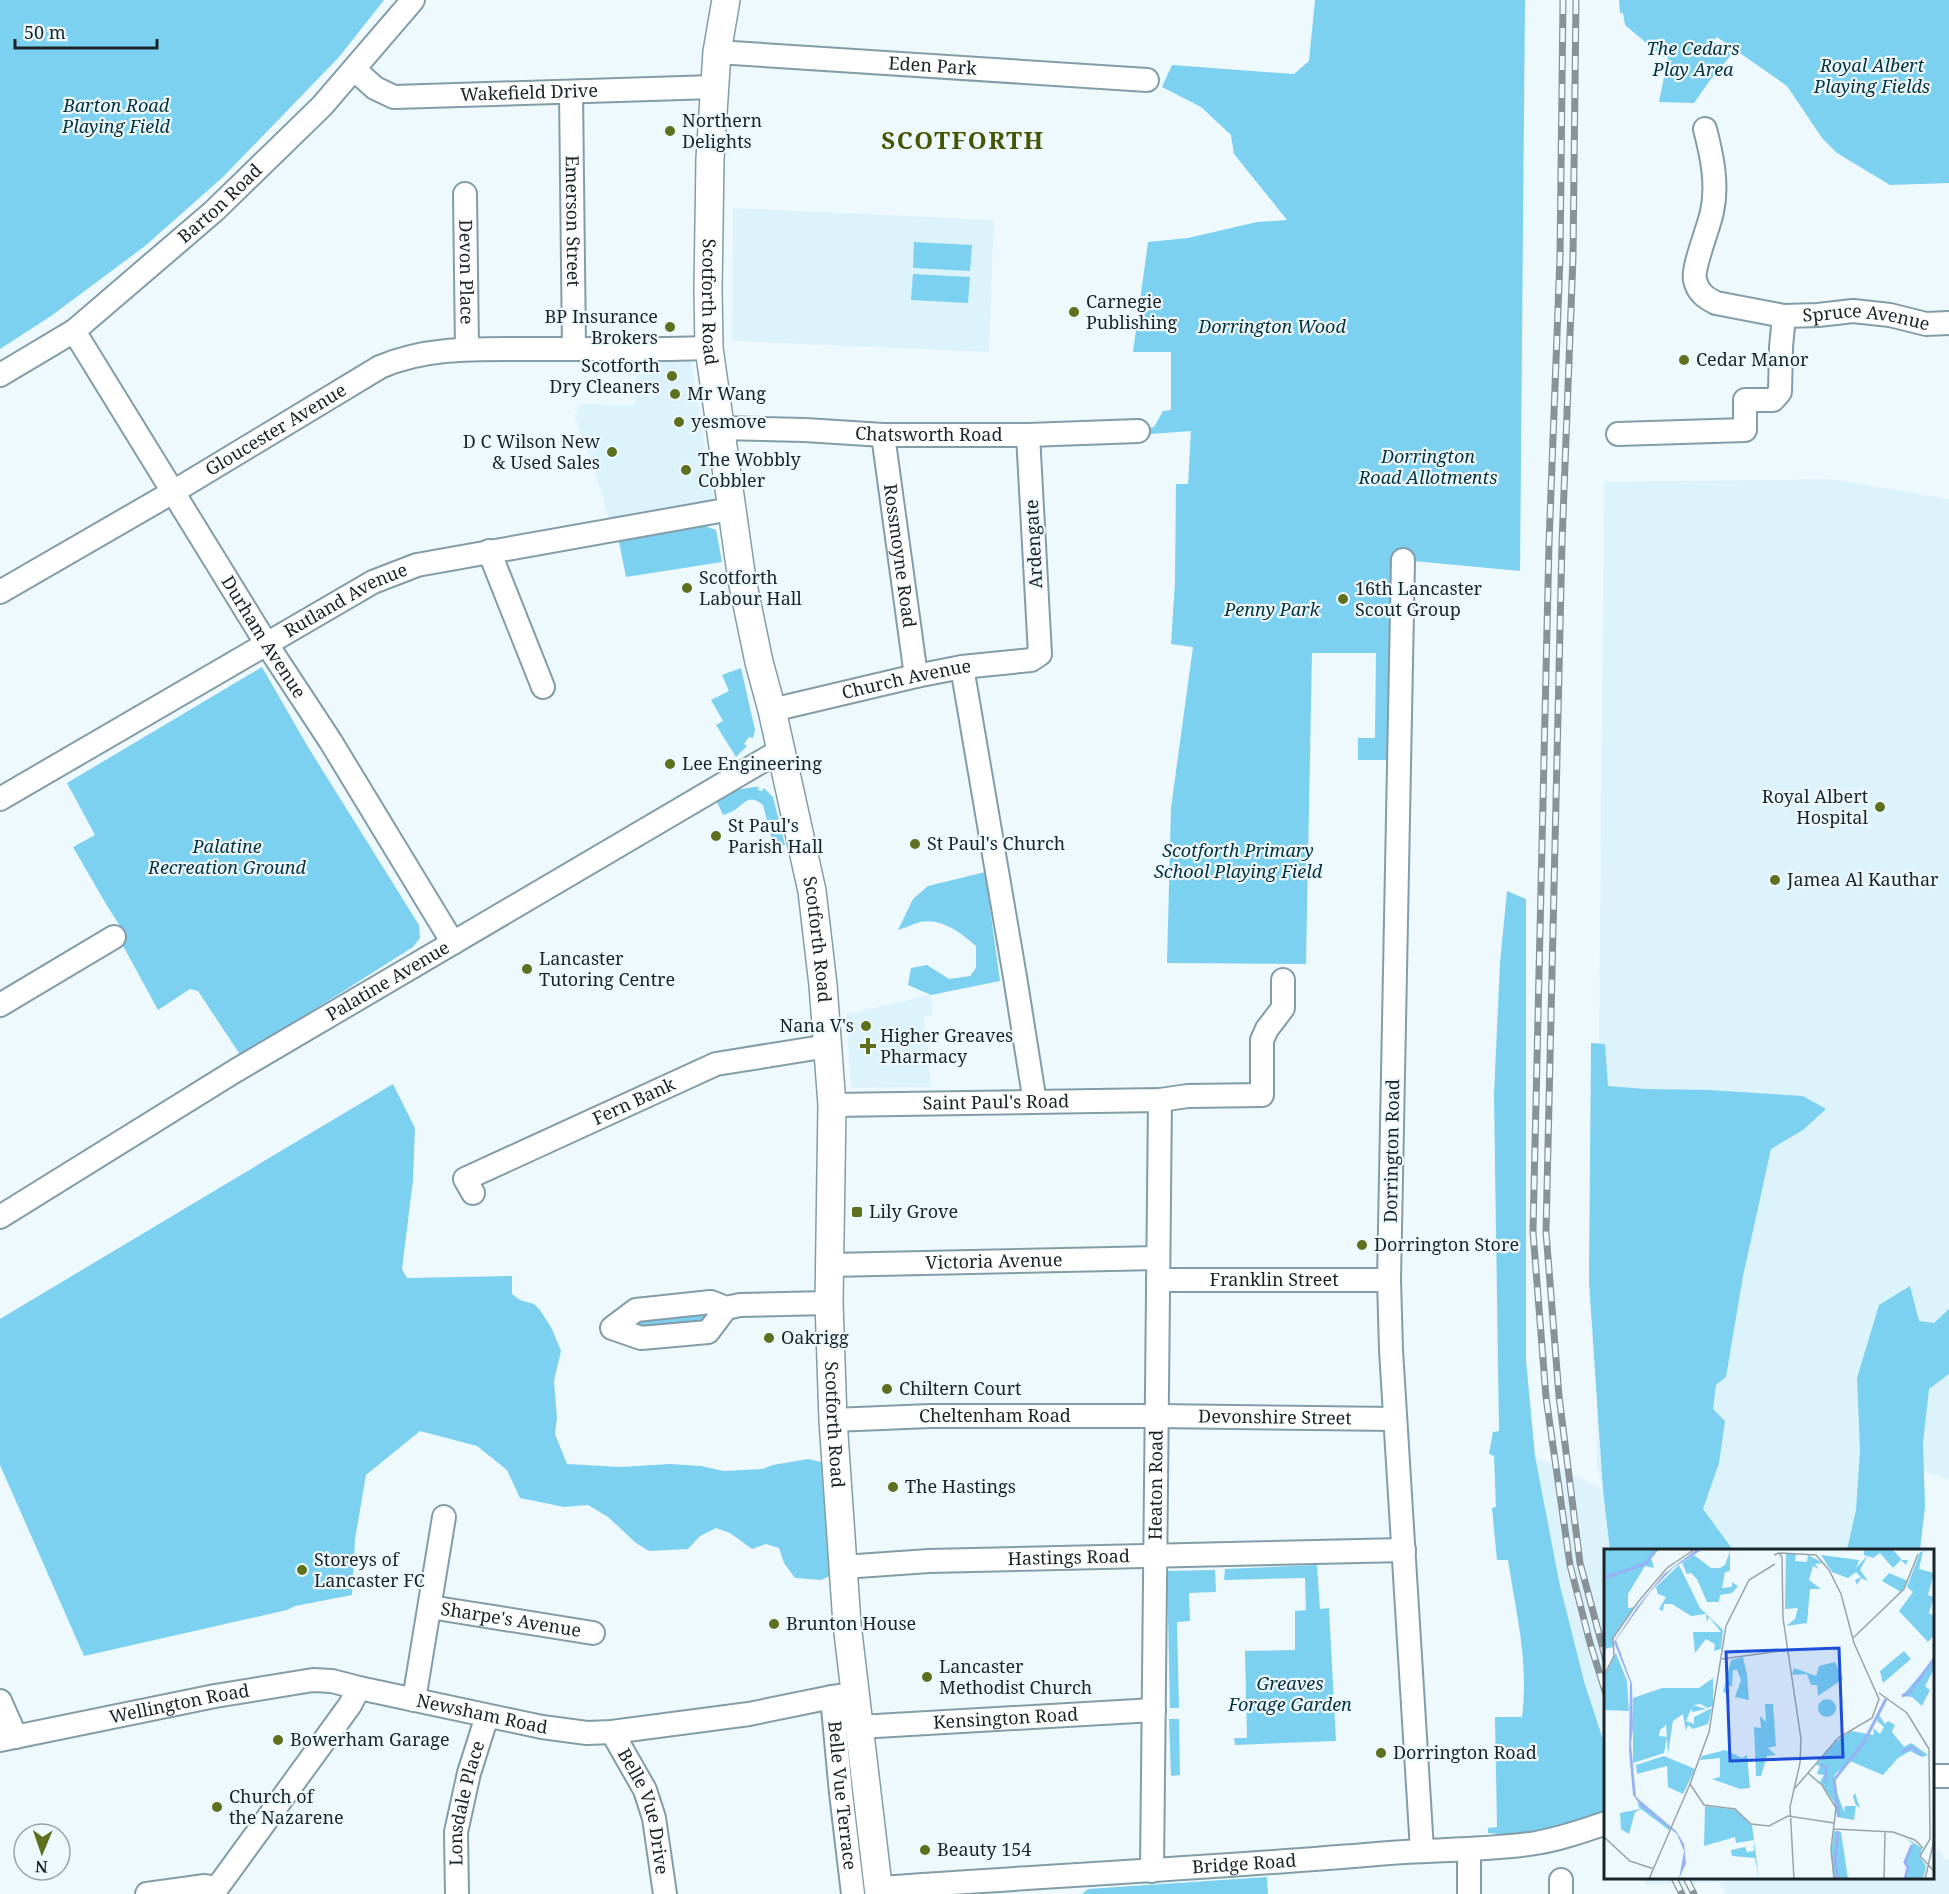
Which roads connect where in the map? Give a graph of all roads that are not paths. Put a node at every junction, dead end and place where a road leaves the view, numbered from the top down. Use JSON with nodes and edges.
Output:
{"nodes":[{"id":1,"x":413,"y":0,"type":"edge"},
{"id":2,"x":726,"y":0,"type":"edge"},
{"id":3,"x":717,"y":52,"type":"junction"},
{"id":4,"x":355,"y":70,"type":"junction"},
{"id":5,"x":1147,"y":80,"type":"dead end"},
{"id":6,"x":714,"y":87,"type":"junction"},
{"id":7,"x":571,"y":92,"type":"junction"},
{"id":8,"x":1706,"y":129,"type":"dead end"},
{"id":9,"x":465,"y":194,"type":"dead end"},
{"id":10,"x":1784,"y":316,"type":"junction"},
{"id":11,"x":1949,"y":323,"type":"edge"},
{"id":12,"x":74,"y":331,"type":"junction"},
{"id":13,"x":709,"y":348,"type":"junction"},
{"id":14,"x":574,"y":349,"type":"junction"},
{"id":15,"x":467,"y":350,"type":"junction"},
{"id":16,"x":0,"y":375,"type":"edge"},
{"id":17,"x":719,"y":428,"type":"junction"},
{"id":18,"x":1138,"y":432,"type":"dead end"},
{"id":19,"x":1618,"y":434,"type":"dead end"},
{"id":20,"x":884,"y":435,"type":"junction"},
{"id":21,"x":1028,"y":435,"type":"junction"},
{"id":22,"x":173,"y":492,"type":"junction"},
{"id":23,"x":731,"y":509,"type":"junction"},
{"id":24,"x":489,"y":552,"type":"junction"},
{"id":25,"x":1403,"y":560,"type":"dead end"},
{"id":26,"x":0,"y":592,"type":"edge"},
{"id":27,"x":267,"y":643,"type":"junction"},
{"id":28,"x":1040,"y":654,"type":"joint"},
{"id":29,"x":962,"y":667,"type":"junction"},
{"id":30,"x":916,"y":676,"type":"junction"},
{"id":31,"x":543,"y":687,"type":"dead end"},
{"id":32,"x":772,"y":710,"type":"junction"},
{"id":33,"x":781,"y":750,"type":"junction"},
{"id":34,"x":0,"y":799,"type":"edge"},
{"id":35,"x":114,"y":937,"type":"dead end"},
{"id":36,"x":453,"y":943,"type":"junction"},
{"id":37,"x":1283,"y":980,"type":"dead end"},
{"id":38,"x":0,"y":1005,"type":"edge"},
{"id":39,"x":828,"y":1046,"type":"junction"},
{"id":40,"x":1160,"y":1100,"type":"junction"},
{"id":41,"x":1032,"y":1101,"type":"junction"},
{"id":42,"x":832,"y":1105,"type":"junction"},
{"id":43,"x":473,"y":1193,"type":"dead end"},
{"id":44,"x":0,"y":1217,"type":"edge"},
{"id":45,"x":1158,"y":1258,"type":"junction"},
{"id":46,"x":830,"y":1265,"type":"junction"},
{"id":47,"x":1158,"y":1280,"type":"junction"},
{"id":48,"x":1389,"y":1280,"type":"junction"},
{"id":49,"x":829,"y":1303,"type":"junction"},
{"id":50,"x":726,"y":1308,"type":"dead end"},
{"id":51,"x":1157,"y":1416,"type":"junction"},
{"id":52,"x":1395,"y":1419,"type":"junction"},
{"id":53,"x":833,"y":1420,"type":"junction"},
{"id":54,"x":444,"y":1517,"type":"dead end"},
{"id":55,"x":1404,"y":1550,"type":"junction"},
{"id":56,"x":1155,"y":1555,"type":"junction"},
{"id":57,"x":843,"y":1567,"type":"junction"},
{"id":58,"x":430,"y":1607,"type":"junction"},
{"id":59,"x":593,"y":1633,"type":"dead end"},
{"id":60,"x":358,"y":1688,"type":"junction"},
{"id":61,"x":844,"y":1695,"type":"junction"},
{"id":62,"x":414,"y":1700,"type":"junction"},
{"id":63,"x":0,"y":1701,"type":"edge"},
{"id":64,"x":1154,"y":1710,"type":"junction"},
{"id":65,"x":487,"y":1716,"type":"junction"},
{"id":66,"x":859,"y":1727,"type":"junction"},
{"id":67,"x":612,"y":1732,"type":"junction"},
{"id":68,"x":8,"y":1739,"type":"edge"},
{"id":69,"x":1604,"y":1822,"type":"edge"},
{"id":70,"x":1469,"y":1849,"type":"junction"},
{"id":71,"x":1422,"y":1850,"type":"junction"},
{"id":72,"x":1152,"y":1871,"type":"junction"},
{"id":73,"x":1057,"y":1885,"type":"edge"},
{"id":74,"x":216,"y":1891,"type":"edge"},
{"id":75,"x":870,"y":1892,"type":"edge"},
{"id":76,"x":147,"y":1894,"type":"edge"},
{"id":77,"x":457,"y":1894,"type":"edge"},
{"id":78,"x":665,"y":1894,"type":"edge"},
{"id":79,"x":1469,"y":1894,"type":"edge"}],
"edges":[{"from":1,"to":4,"type":"street","name":"Barton Road"},
{"from":2,"to":3,"type":"main road","name":"Scotforth Road"},
{"from":3,"to":5,"type":"street","name":"Eden Park"},
{"from":3,"to":6,"type":"main road","name":"Scotforth Road"},
{"from":4,"to":7,"type":"street","name":"Wakefield Drive"},
{"from":4,"to":12,"type":"street","name":"Barton Road"},
{"from":6,"to":7,"type":"street","name":"Wakefield Drive"},
{"from":6,"to":13,"type":"main road","name":"Scotforth Road"},
{"from":7,"to":14,"type":"street","name":"Emerson Street"},
{"from":8,"to":10,"type":"street","name":"Spruce Avenue"},
{"from":9,"to":15,"type":"street","name":"Devon Place"},
{"from":10,"to":11,"type":"street","name":"Spruce Avenue"},
{"from":10,"to":19,"type":"street","name":"Spruce Avenue"},
{"from":12,"to":16,"type":"street","name":"Barton Road"},
{"from":12,"to":22,"type":"street","name":"Durham Avenue"},
{"from":13,"to":14,"type":"street","name":"Gloucester Avenue"},
{"from":13,"to":17,"type":"main road","name":"Scotforth Road"},
{"from":14,"to":15,"type":"street","name":"Gloucester Avenue"},
{"from":15,"to":22,"type":"street","name":"Gloucester Avenue"},
{"from":17,"to":20,"type":"street","name":"Chatsworth Road"},
{"from":17,"to":23,"type":"main road","name":"Scotforth Road"},
{"from":18,"to":21,"type":"street","name":"Chatsworth Road"},
{"from":20,"to":21,"type":"street","name":"Chatsworth Road"},
{"from":20,"to":30,"type":"street","name":"Rossmoyne Road"},
{"from":21,"to":28,"type":"street","name":"Ardengate"},
{"from":22,"to":26,"type":"street","name":"Gloucester Avenue"},
{"from":22,"to":27,"type":"street","name":"Durham Avenue"},
{"from":23,"to":24,"type":"street","name":"Rutland Avenue"},
{"from":23,"to":32,"type":"main road","name":"Scotforth Road"},
{"from":24,"to":27,"type":"street","name":"Rutland Avenue"},
{"from":24,"to":31,"type":"street"},
{"from":25,"to":48,"type":"street","name":"Dorrington Road"},
{"from":27,"to":34,"type":"street","name":"Rutland Avenue"},
{"from":27,"to":36,"type":"street","name":"Durham Avenue"},
{"from":28,"to":29,"type":"street","name":"Church Avenue"},
{"from":29,"to":30,"type":"street","name":"Church Avenue"},
{"from":29,"to":41,"type":"street"},
{"from":30,"to":32,"type":"street","name":"Church Avenue"},
{"from":32,"to":33,"type":"main road","name":"Scotforth Road"},
{"from":33,"to":36,"type":"street","name":"Palatine Avenue"},
{"from":33,"to":39,"type":"main road","name":"Scotforth Road"},
{"from":35,"to":38,"type":"street"},
{"from":36,"to":44,"type":"street","name":"Palatine Avenue"},
{"from":37,"to":40,"type":"street","name":"Saint Paul's Road"},
{"from":39,"to":42,"type":"main road","name":"Scotforth Road"},
{"from":39,"to":43,"type":"street","name":"Fern Bank"},
{"from":40,"to":41,"type":"street","name":"Saint Paul's Road"},
{"from":40,"to":45,"type":"street","name":"Heaton Road"},
{"from":41,"to":42,"type":"street","name":"Saint Paul's Road"},
{"from":42,"to":46,"type":"main road","name":"Scotforth Road"},
{"from":45,"to":46,"type":"street","name":"Victoria Avenue"},
{"from":45,"to":47,"type":"street","name":"Heaton Road"},
{"from":46,"to":49,"type":"main road","name":"Scotforth Road"},
{"from":47,"to":48,"type":"street","name":"Franklin Street"},
{"from":47,"to":51,"type":"street","name":"Heaton Road"},
{"from":48,"to":52,"type":"street","name":"Dorrington Road"},
{"from":49,"to":50,"type":"street"},
{"from":49,"to":53,"type":"main road","name":"Scotforth Road"},
{"from":51,"to":52,"type":"street","name":"Devonshire Street"},
{"from":51,"to":53,"type":"street","name":"Cheltenham Road"},
{"from":51,"to":56,"type":"street","name":"Heaton Road"},
{"from":52,"to":55,"type":"street","name":"Dorrington Road"},
{"from":53,"to":57,"type":"main road","name":"Scotforth Road"},
{"from":54,"to":58,"type":"street","name":"Sharpe's Avenue"},
{"from":55,"to":56,"type":"street","name":"Hastings Road"},
{"from":55,"to":71,"type":"street","name":"Dorrington Road"},
{"from":56,"to":57,"type":"street","name":"Hastings Road"},
{"from":56,"to":64,"type":"street","name":"Heaton Road"},
{"from":57,"to":61,"type":"main road","name":"Scotforth Road"},
{"from":58,"to":59,"type":"street","name":"Sharpe's Avenue"},
{"from":58,"to":62,"type":"street","name":"Sharpe's Avenue"},
{"from":60,"to":62,"type":"street","name":"Newsham Road"},
{"from":60,"to":68,"type":"street","name":"Wellington Road"},
{"from":60,"to":74,"type":"street"},
{"from":61,"to":66,"type":"main road","name":"Scotforth Road"},
{"from":61,"to":67,"type":"street","name":"Newsham Road"},
{"from":61,"to":75,"type":"street","name":"Belle Vue Terrace"},
{"from":62,"to":65,"type":"street","name":"Newsham Road"},
{"from":63,"to":68,"type":"street"},
{"from":64,"to":66,"type":"street","name":"Kensington Road"},
{"from":64,"to":72,"type":"street","name":"Heaton Road"},
{"from":65,"to":67,"type":"street","name":"Newsham Road"},
{"from":65,"to":77,"type":"street","name":"Lonsdale Place"},
{"from":66,"to":75,"type":"main road","name":"Scotforth Road"},
{"from":67,"to":78,"type":"street","name":"Belle Vue Drive"},
{"from":69,"to":70,"type":"street","name":"Bridge Road"},
{"from":70,"to":71,"type":"street","name":"Bridge Road"},
{"from":70,"to":79,"type":"street"},
{"from":71,"to":72,"type":"street","name":"Bridge Road"},
{"from":72,"to":73,"type":"street","name":"Bridge Road"},
{"from":73,"to":75,"type":"street","name":"Bridge Road"},
{"from":74,"to":76,"type":"street"}]}
